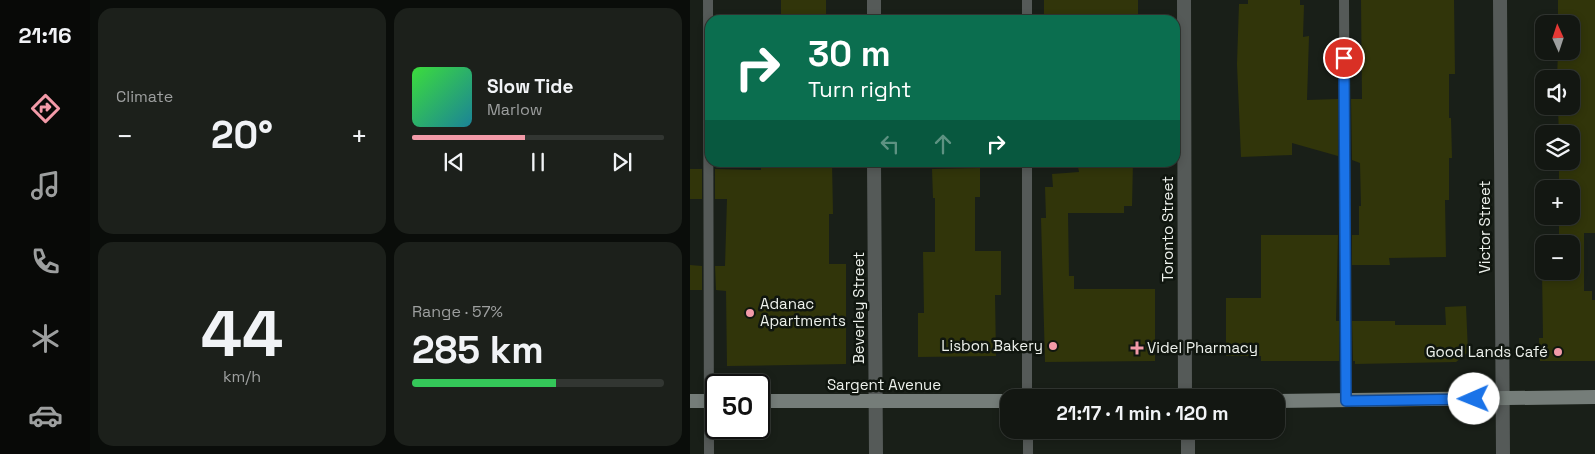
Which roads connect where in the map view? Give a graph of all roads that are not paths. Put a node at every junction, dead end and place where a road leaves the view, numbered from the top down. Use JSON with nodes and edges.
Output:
{"nodes":[{"id":1,"x":708,"y":0,"type":"edge"},
{"id":2,"x":874,"y":0,"type":"edge"},
{"id":3,"x":1027,"y":0,"type":"edge"},
{"id":4,"x":1184,"y":0,"type":"edge"},
{"id":5,"x":1344,"y":0,"type":"edge"},
{"id":6,"x":1500,"y":0,"type":"edge"},
{"id":7,"x":708,"y":15,"type":"edge"},
{"id":8,"x":874,"y":15,"type":"edge"},
{"id":9,"x":1027,"y":15,"type":"edge"},
{"id":10,"x":710,"y":167,"type":"edge"},
{"id":11,"x":874,"y":167,"type":"edge"},
{"id":12,"x":1027,"y":167,"type":"edge"},
{"id":13,"x":713,"y":374,"type":"edge"},
{"id":14,"x":1027,"y":389,"type":"edge"},
{"id":15,"x":1185,"y":389,"type":"edge"},
{"id":16,"x":1595,"y":397,"type":"edge"},
{"id":17,"x":1503,"y":399,"type":"junction"},
{"id":18,"x":690,"y":401,"type":"edge"},
{"id":19,"x":705,"y":401,"type":"edge"},
{"id":20,"x":770,"y":401,"type":"edge"},
{"id":21,"x":875,"y":401,"type":"junction"},
{"id":22,"x":1000,"y":401,"type":"edge"},
{"id":23,"x":1285,"y":401,"type":"edge"},
{"id":24,"x":1346,"y":401,"type":"junction"},
{"id":25,"x":710,"y":439,"type":"edge"},
{"id":26,"x":1028,"y":439,"type":"edge"},
{"id":27,"x":1188,"y":439,"type":"edge"},
{"id":28,"x":709,"y":454,"type":"edge"},
{"id":29,"x":876,"y":454,"type":"edge"},
{"id":30,"x":1028,"y":454,"type":"edge"},
{"id":31,"x":1188,"y":454,"type":"edge"},
{"id":32,"x":1503,"y":454,"type":"edge"}],
"edges":[{"from":1,"to":7,"type":"lane"},
{"from":2,"to":8,"type":"street"},
{"from":3,"to":9,"type":"lane"},
{"from":4,"to":15,"type":"street","name":"Toronto Street"},
{"from":5,"to":24,"type":"lane"},
{"from":6,"to":17,"type":"street","name":"Victor Street"},
{"from":10,"to":13,"type":"lane"},
{"from":11,"to":21,"type":"street","name":"Beverley Street"},
{"from":12,"to":14,"type":"lane"},
{"from":16,"to":17,"type":"main road"},
{"from":17,"to":24,"type":"main road"},
{"from":17,"to":32,"type":"street","name":"Victor Street"},
{"from":18,"to":19,"type":"main road"},
{"from":20,"to":21,"type":"main road","name":"Sargent Avenue"},
{"from":21,"to":22,"type":"main road","name":"Sargent Avenue"},
{"from":21,"to":29,"type":"street","name":"Beverley Street"},
{"from":23,"to":24,"type":"main road"},
{"from":25,"to":28,"type":"lane"},
{"from":26,"to":30,"type":"lane"},
{"from":27,"to":31,"type":"street"}]}
